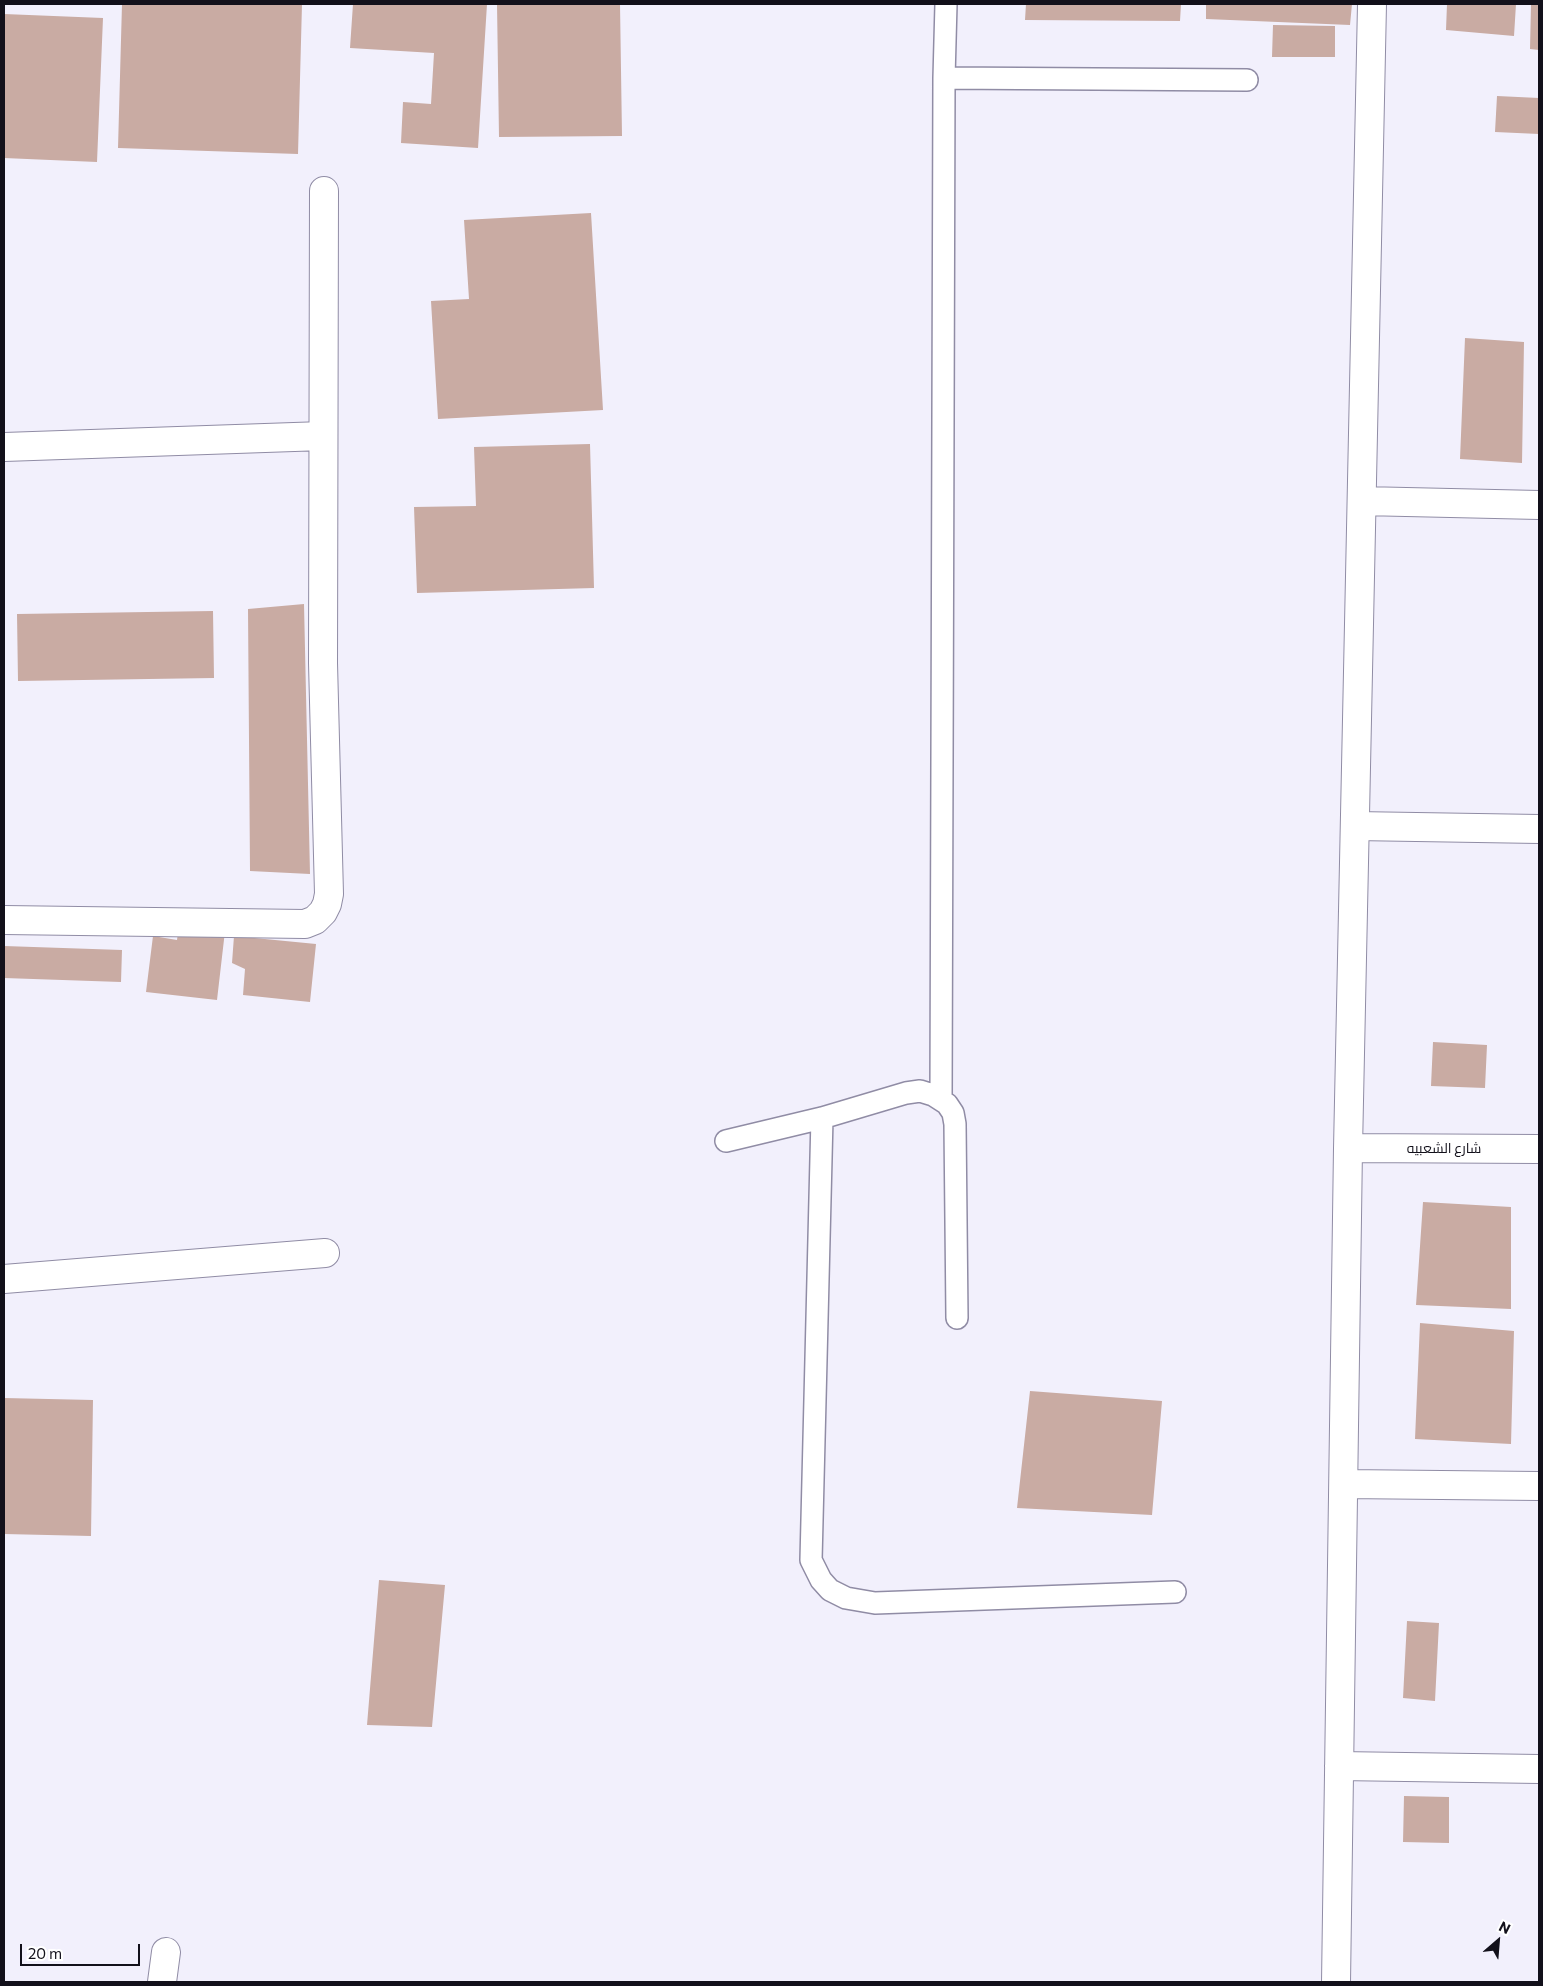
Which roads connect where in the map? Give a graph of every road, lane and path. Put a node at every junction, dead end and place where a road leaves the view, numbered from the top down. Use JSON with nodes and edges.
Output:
{"nodes":[{"id":1,"x":946,"y":4,"type":"edge"},
{"id":2,"x":1372,"y":4,"type":"edge"},
{"id":3,"x":944,"y":78,"type":"junction"},
{"id":4,"x":1247,"y":80,"type":"dead end"},
{"id":5,"x":324,"y":191,"type":"dead end"},
{"id":6,"x":323,"y":436,"type":"junction"},
{"id":7,"x":4,"y":447,"type":"edge"},
{"id":8,"x":1362,"y":501,"type":"junction"},
{"id":9,"x":1539,"y":505,"type":"edge"},
{"id":10,"x":1355,"y":826,"type":"junction"},
{"id":11,"x":1539,"y":829,"type":"edge"},
{"id":12,"x":4,"y":920,"type":"edge"},
{"id":13,"x":941,"y":1099,"type":"junction"},
{"id":14,"x":822,"y":1118,"type":"junction"},
{"id":15,"x":726,"y":1141,"type":"dead end"},
{"id":16,"x":1348,"y":1148,"type":"junction"},
{"id":17,"x":1539,"y":1149,"type":"edge"},
{"id":18,"x":325,"y":1253,"type":"dead end"},
{"id":19,"x":4,"y":1279,"type":"edge"},
{"id":20,"x":957,"y":1318,"type":"dead end"},
{"id":21,"x":1344,"y":1484,"type":"junction"},
{"id":22,"x":1539,"y":1486,"type":"edge"},
{"id":23,"x":1175,"y":1592,"type":"dead end"},
{"id":24,"x":1339,"y":1766,"type":"junction"},
{"id":25,"x":1539,"y":1769,"type":"edge"},
{"id":26,"x":166,"y":1952,"type":"dead end"},
{"id":27,"x":162,"y":1982,"type":"edge"},
{"id":28,"x":1336,"y":1982,"type":"edge"}],
"edges":[{"from":1,"to":3,"type":"lane"},
{"from":2,"to":8,"type":"street"},
{"from":3,"to":4,"type":"lane"},
{"from":3,"to":13,"type":"lane"},
{"from":5,"to":6,"type":"street"},
{"from":6,"to":7,"type":"street"},
{"from":6,"to":12,"type":"street"},
{"from":8,"to":9,"type":"street"},
{"from":8,"to":10,"type":"street"},
{"from":10,"to":11,"type":"street"},
{"from":10,"to":16,"type":"street"},
{"from":13,"to":14,"type":"lane"},
{"from":13,"to":20,"type":"lane"},
{"from":14,"to":15,"type":"lane"},
{"from":14,"to":23,"type":"lane"},
{"from":16,"to":17,"type":"street","name":"شارع الشعبيه"},
{"from":16,"to":21,"type":"street"},
{"from":18,"to":19,"type":"street"},
{"from":21,"to":22,"type":"street"},
{"from":21,"to":24,"type":"street"},
{"from":24,"to":25,"type":"street"},
{"from":24,"to":28,"type":"street"},
{"from":26,"to":27,"type":"street"}]}
